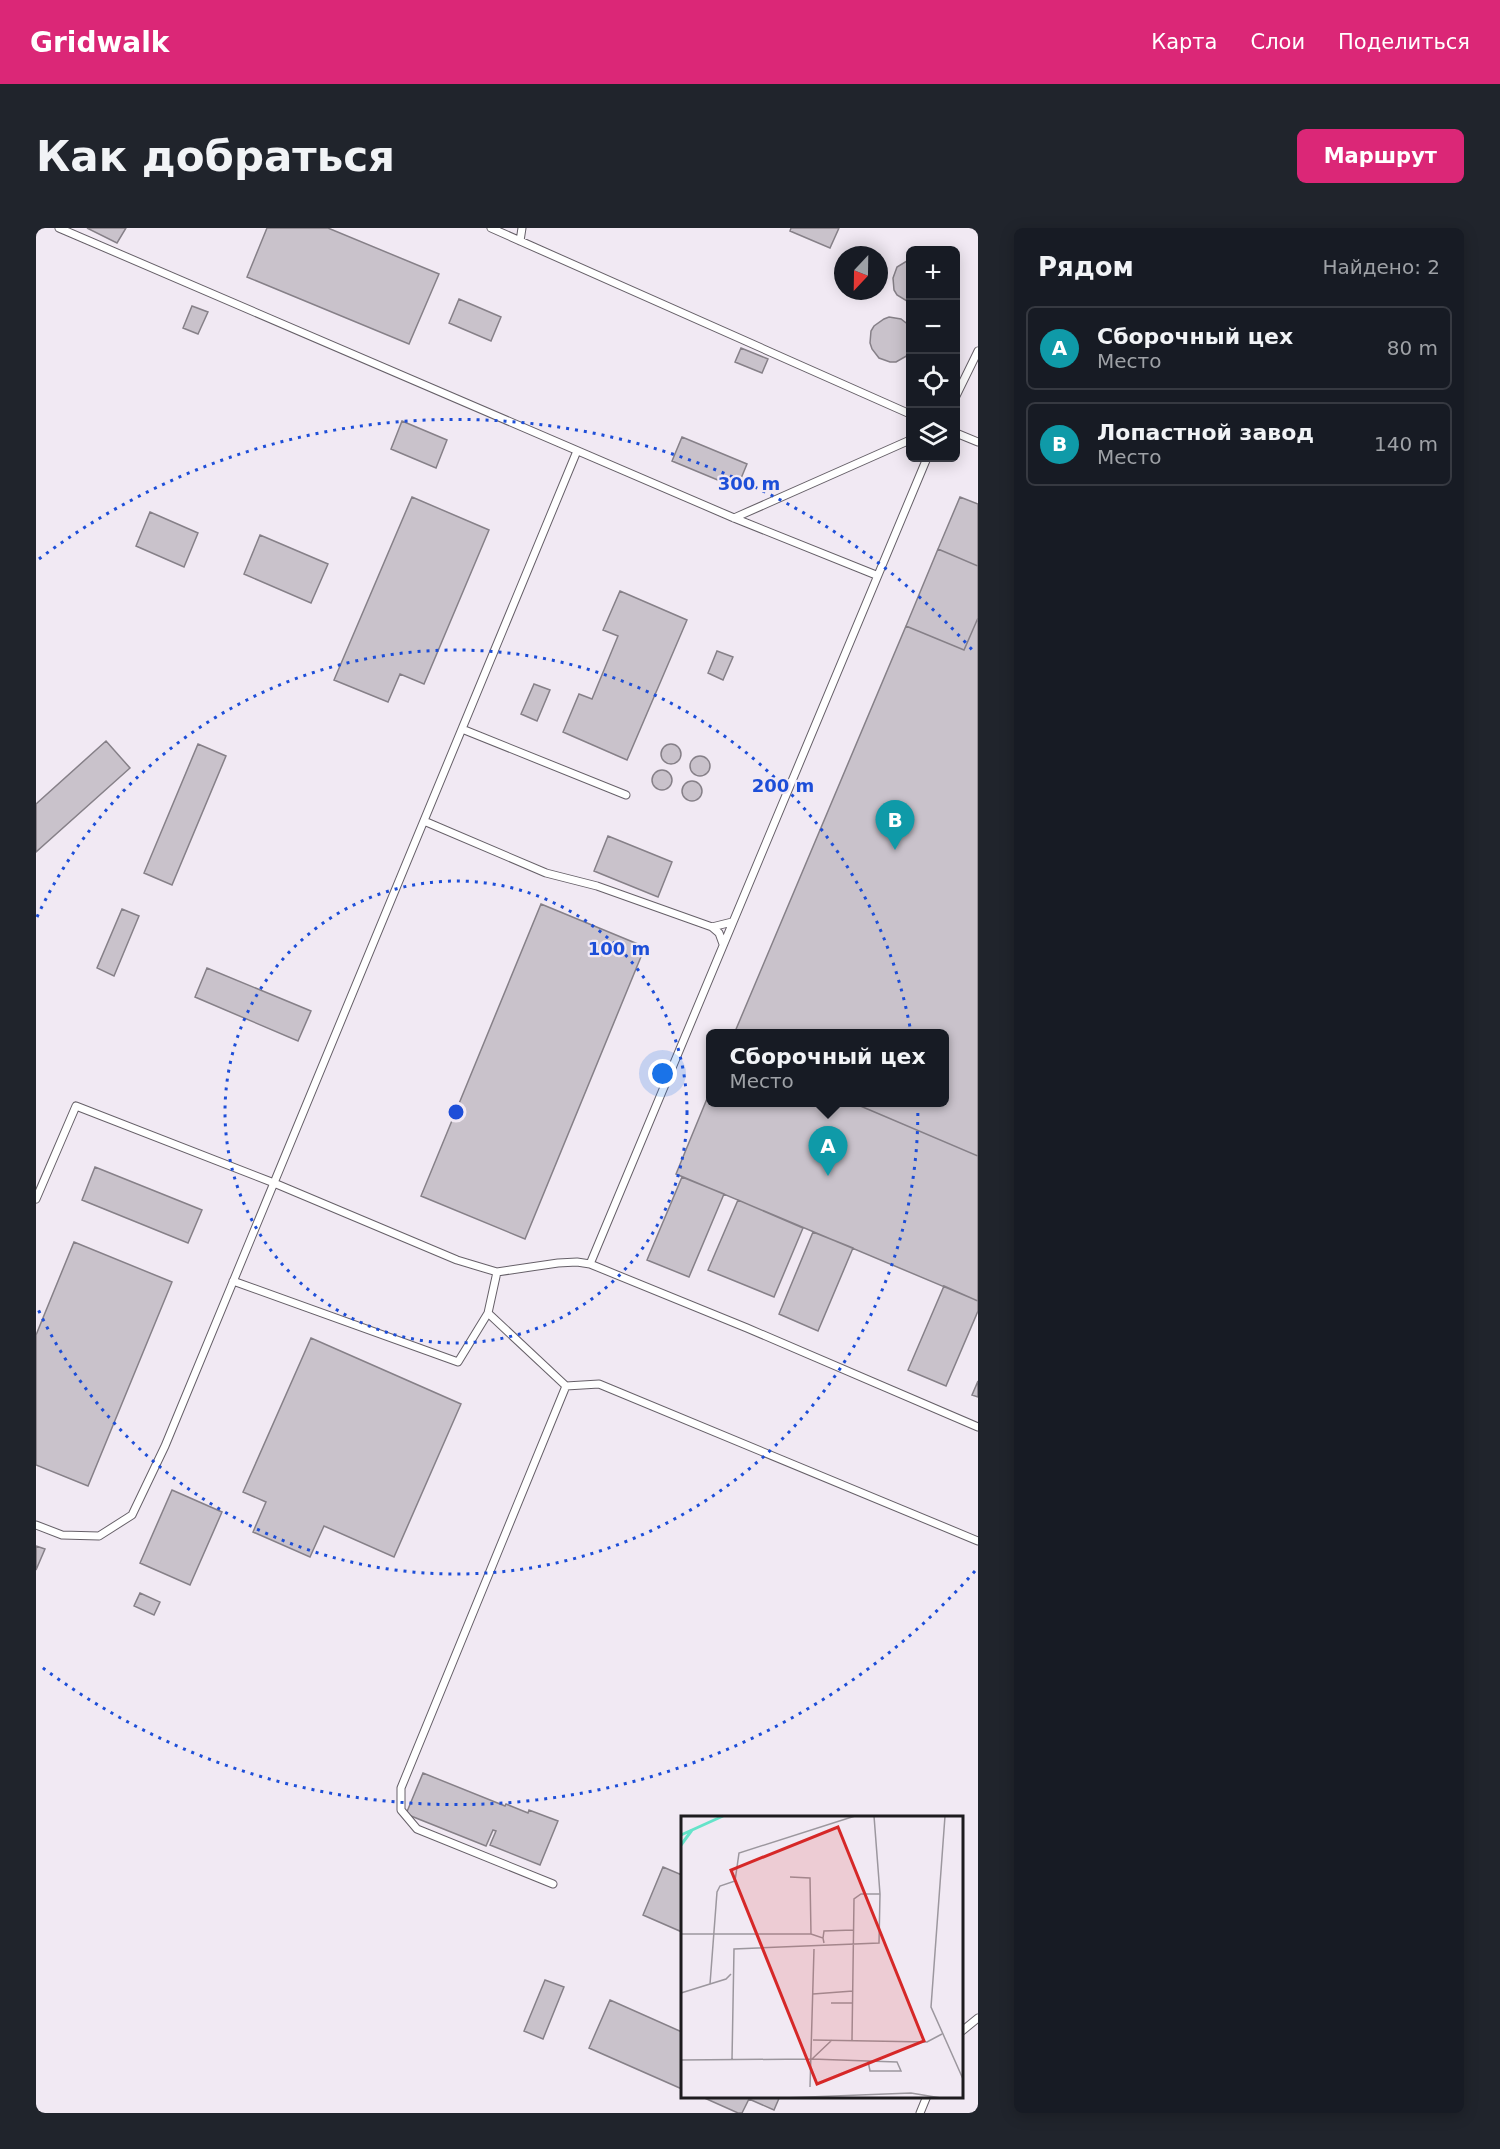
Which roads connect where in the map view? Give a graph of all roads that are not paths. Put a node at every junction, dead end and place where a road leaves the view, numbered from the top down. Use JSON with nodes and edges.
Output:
{"nodes":[{"id":1,"x":59,"y":228,"type":"edge"},
{"id":2,"x":491,"y":228,"type":"edge"},
{"id":3,"x":522,"y":228,"type":"edge"},
{"id":4,"x":520,"y":241,"type":"junction"},
{"id":5,"x":978,"y":351,"type":"edge"},
{"id":6,"x":960,"y":388,"type":"edge"},
{"id":7,"x":906,"y":412,"type":"edge"},
{"id":8,"x":960,"y":435,"type":"edge"},
{"id":9,"x":906,"y":442,"type":"edge"},
{"id":10,"x":978,"y":442,"type":"edge"},
{"id":11,"x":577,"y":451,"type":"junction"},
{"id":12,"x":925,"y":462,"type":"edge"},
{"id":13,"x":734,"y":518,"type":"junction"},
{"id":14,"x":876,"y":575,"type":"junction"},
{"id":15,"x":462,"y":729,"type":"junction"},
{"id":16,"x":626,"y":795,"type":"dead end"},
{"id":17,"x":424,"y":821,"type":"junction"},
{"id":18,"x":732,"y":922,"type":"junction"},
{"id":19,"x":712,"y":927,"type":"junction"},
{"id":20,"x":723,"y":945,"type":"junction"},
{"id":21,"x":274,"y":1184,"type":"junction"},
{"id":22,"x":36,"y":1199,"type":"edge"},
{"id":23,"x":590,"y":1264,"type":"junction"},
{"id":24,"x":497,"y":1272,"type":"junction"},
{"id":25,"x":233,"y":1281,"type":"junction"},
{"id":26,"x":488,"y":1313,"type":"junction"},
{"id":27,"x":566,"y":1386,"type":"junction"},
{"id":28,"x":978,"y":1427,"type":"edge"},
{"id":29,"x":36,"y":1525,"type":"edge"},
{"id":30,"x":978,"y":1541,"type":"edge"},
{"id":31,"x":553,"y":1884,"type":"dead end"},
{"id":32,"x":978,"y":2018,"type":"edge"},
{"id":33,"x":963,"y":2030,"type":"edge"},
{"id":34,"x":927,"y":2098,"type":"edge"},
{"id":35,"x":920,"y":2113,"type":"edge"}],
"edges":[{"from":1,"to":11,"type":"lane"},
{"from":2,"to":4,"type":"lane"},
{"from":3,"to":4,"type":"lane"},
{"from":4,"to":7,"type":"lane"},
{"from":5,"to":6,"type":"lane"},
{"from":8,"to":10,"type":"lane"},
{"from":9,"to":13,"type":"lane"},
{"from":11,"to":13,"type":"lane"},
{"from":11,"to":15,"type":"lane"},
{"from":12,"to":14,"type":"lane"},
{"from":13,"to":14,"type":"lane"},
{"from":14,"to":18,"type":"lane"},
{"from":15,"to":16,"type":"lane"},
{"from":15,"to":17,"type":"lane"},
{"from":17,"to":19,"type":"lane"},
{"from":17,"to":21,"type":"lane"},
{"from":18,"to":19,"type":"lane"},
{"from":18,"to":20,"type":"lane"},
{"from":19,"to":20,"type":"lane"},
{"from":20,"to":23,"type":"lane"},
{"from":21,"to":22,"type":"lane"},
{"from":21,"to":24,"type":"lane"},
{"from":21,"to":25,"type":"lane"},
{"from":23,"to":24,"type":"lane"},
{"from":23,"to":28,"type":"lane"},
{"from":24,"to":26,"type":"lane"},
{"from":25,"to":26,"type":"lane"},
{"from":25,"to":29,"type":"lane"},
{"from":26,"to":27,"type":"lane"},
{"from":27,"to":30,"type":"lane"},
{"from":27,"to":31,"type":"lane"},
{"from":32,"to":33,"type":"lane"},
{"from":34,"to":35,"type":"lane"}]}
